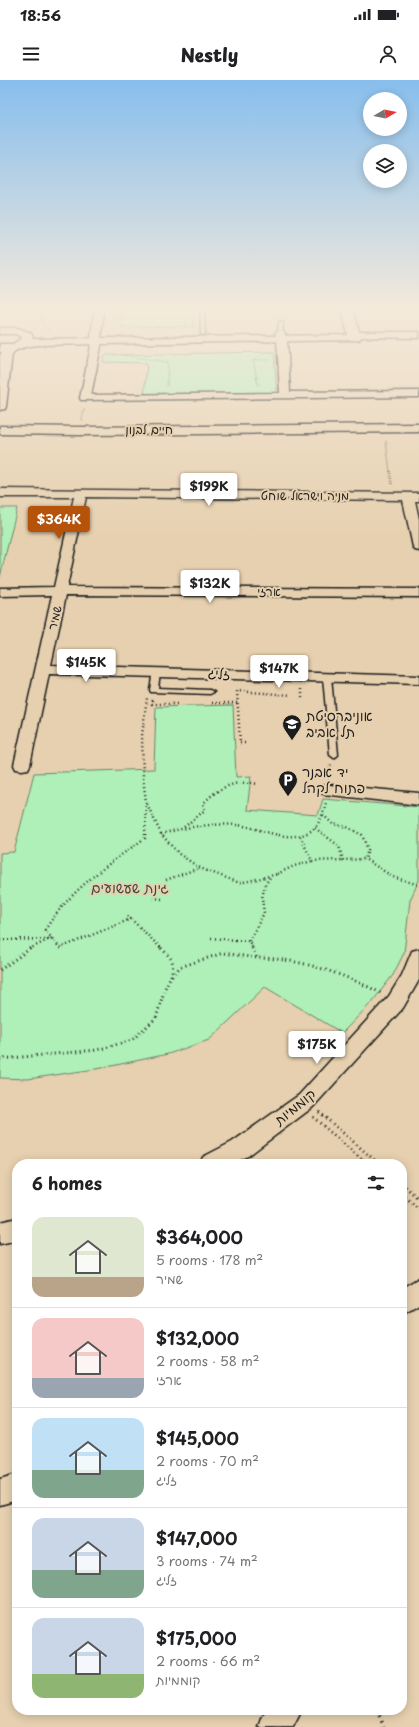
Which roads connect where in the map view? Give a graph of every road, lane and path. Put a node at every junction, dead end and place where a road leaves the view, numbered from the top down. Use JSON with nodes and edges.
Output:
{"nodes":[{"id":1,"x":3,"y":384,"type":"edge"},
{"id":2,"x":88,"y":384,"type":"edge"},
{"id":3,"x":167,"y":384,"type":"edge"},
{"id":4,"x":284,"y":384,"type":"edge"},
{"id":5,"x":167,"y":388,"type":"dead end"},
{"id":6,"x":419,"y":394,"type":"edge"},
{"id":7,"x":285,"y":396,"type":"junction"},
{"id":8,"x":85,"y":398,"type":"junction"},
{"id":9,"x":0,"y":406,"type":"edge"},
{"id":10,"x":419,"y":428,"type":"edge"},
{"id":11,"x":0,"y":430,"type":"edge"},
{"id":12,"x":80,"y":431,"type":"junction"},
{"id":13,"x":419,"y":437,"type":"edge"},
{"id":14,"x":0,"y":438,"type":"edge"},
{"id":15,"x":385,"y":438,"type":"junction"},
{"id":16,"x":0,"y":493,"type":"edge"},
{"id":17,"x":81,"y":494,"type":"junction"},
{"id":18,"x":394,"y":496,"type":"junction"},
{"id":19,"x":414,"y":497,"type":"edge"},
{"id":20,"x":419,"y":547,"type":"edge"},
{"id":21,"x":61,"y":591,"type":"junction"},
{"id":22,"x":0,"y":592,"type":"edge"},
{"id":23,"x":419,"y":592,"type":"edge"},
{"id":24,"x":43,"y":669,"type":"junction"},
{"id":25,"x":156,"y":672,"type":"junction"},
{"id":26,"x":327,"y":678,"type":"junction"},
{"id":27,"x":419,"y":680,"type":"edge"},
{"id":28,"x":210,"y":692,"type":"dead end"},
{"id":29,"x":291,"y":695,"type":"dead end"},
{"id":30,"x":144,"y":723,"type":"dead end"},
{"id":31,"x":245,"y":743,"type":"dead end"},
{"id":32,"x":334,"y":754,"type":"joint"},
{"id":33,"x":22,"y":765,"type":"dead end"},
{"id":34,"x":257,"y":784,"type":"dead end"},
{"id":35,"x":327,"y":786,"type":"junction"},
{"id":36,"x":419,"y":799,"type":"edge"},
{"id":37,"x":146,"y":802,"type":"junction"},
{"id":38,"x":323,"y":815,"type":"junction"},
{"id":39,"x":183,"y":828,"type":"junction"},
{"id":40,"x":315,"y":828,"type":"junction"},
{"id":41,"x":161,"y":834,"type":"junction"},
{"id":42,"x":300,"y":836,"type":"junction"},
{"id":43,"x":364,"y":859,"type":"junction"},
{"id":44,"x":343,"y":860,"type":"junction"},
{"id":45,"x":312,"y":861,"type":"junction"},
{"id":46,"x":200,"y":868,"type":"junction"},
{"id":47,"x":278,"y":874,"type":"junction"},
{"id":48,"x":166,"y":880,"type":"dead end"},
{"id":49,"x":419,"y":885,"type":"edge"},
{"id":50,"x":153,"y":898,"type":"dead end"},
{"id":51,"x":163,"y":899,"type":"dead end"},
{"id":52,"x":52,"y":938,"type":"junction"},
{"id":53,"x":211,"y":938,"type":"dead end"},
{"id":54,"x":0,"y":940,"type":"edge"},
{"id":55,"x":249,"y":941,"type":"junction"},
{"id":56,"x":419,"y":956,"type":"edge"},
{"id":57,"x":257,"y":958,"type":"junction"},
{"id":58,"x":0,"y":970,"type":"edge"},
{"id":59,"x":170,"y":978,"type":"junction"},
{"id":60,"x":415,"y":979,"type":"edge"},
{"id":61,"x":380,"y":992,"type":"dead end"},
{"id":62,"x":0,"y":1059,"type":"edge"},
{"id":63,"x":303,"y":1104,"type":"junction"},
{"id":64,"x":221,"y":1159,"type":"edge"},
{"id":65,"x":362,"y":1159,"type":"edge"},
{"id":66,"x":373,"y":1159,"type":"edge"},
{"id":67,"x":407,"y":1188,"type":"edge"},
{"id":68,"x":407,"y":1198,"type":"edge"},
{"id":69,"x":419,"y":1199,"type":"edge"},
{"id":70,"x":419,"y":1209,"type":"edge"},
{"id":71,"x":12,"y":1230,"type":"edge"},
{"id":72,"x":0,"y":1233,"type":"edge"},
{"id":73,"x":419,"y":1290,"type":"edge"},
{"id":74,"x":407,"y":1298,"type":"edge"},
{"id":75,"x":12,"y":1488,"type":"edge"},
{"id":76,"x":0,"y":1492,"type":"edge"},
{"id":77,"x":284,"y":1715,"type":"edge"},
{"id":78,"x":379,"y":1715,"type":"edge"},
{"id":79,"x":274,"y":1727,"type":"edge"},
{"id":80,"x":384,"y":1727,"type":"edge"}],
"edges":[{"from":1,"to":9,"type":"street"},
{"from":2,"to":8,"type":"street"},
{"from":3,"to":5,"type":"path"},
{"from":4,"to":7,"type":"street"},
{"from":6,"to":7,"type":"street"},
{"from":7,"to":8,"type":"street"},
{"from":8,"to":12,"type":"path"},
{"from":10,"to":12,"type":"street","name":"חיים לבנון"},
{"from":11,"to":12,"type":"street","name":"חיים לבנון"},
{"from":13,"to":15,"type":"street","name":"חיים לבנון"},
{"from":14,"to":15,"type":"street","name":"חיים לבנון"},
{"from":15,"to":18,"type":"path"},
{"from":16,"to":17,"type":"street","name":"מניה וישראל שוחט"},
{"from":17,"to":18,"type":"street","name":"מניה וישראל שוחט"},
{"from":17,"to":21,"type":"street","name":"שמיר"},
{"from":18,"to":19,"type":"street","name":"מניה וישראל שוחט"},
{"from":19,"to":20,"type":"street"},
{"from":21,"to":22,"type":"street","name":"ארזי"},
{"from":21,"to":23,"type":"street","name":"ארזי"},
{"from":21,"to":24,"type":"street","name":"שמיר"},
{"from":24,"to":25,"type":"street","name":"זליג"},
{"from":24,"to":33,"type":"street","name":"שמיר"},
{"from":25,"to":26,"type":"street","name":"זליג"},
{"from":25,"to":28,"type":"lane"},
{"from":26,"to":27,"type":"street","name":"זליג"},
{"from":26,"to":32,"type":"lane"},
{"from":29,"to":31,"type":"path"},
{"from":30,"to":37,"type":"path"},
{"from":32,"to":35,"type":"path"},
{"from":34,"to":39,"type":"path"},
{"from":35,"to":36,"type":"street"},
{"from":35,"to":38,"type":"path"},
{"from":37,"to":41,"type":"path"},
{"from":37,"to":52,"type":"path"},
{"from":38,"to":40,"type":"path"},
{"from":38,"to":43,"type":"path"},
{"from":39,"to":41,"type":"path"},
{"from":39,"to":42,"type":"path"},
{"from":40,"to":42,"type":"path"},
{"from":40,"to":44,"type":"path"},
{"from":41,"to":46,"type":"path"},
{"from":42,"to":45,"type":"path"},
{"from":43,"to":44,"type":"path"},
{"from":43,"to":49,"type":"path"},
{"from":44,"to":45,"type":"path"},
{"from":45,"to":47,"type":"path"},
{"from":46,"to":47,"type":"path"},
{"from":46,"to":48,"type":"path"},
{"from":47,"to":55,"type":"path"},
{"from":50,"to":51,"type":"path"},
{"from":52,"to":54,"type":"path"},
{"from":52,"to":58,"type":"path"},
{"from":52,"to":59,"type":"path"},
{"from":53,"to":55,"type":"path"},
{"from":55,"to":57,"type":"path"},
{"from":56,"to":60,"type":"street","name":"קוממיות"},
{"from":57,"to":59,"type":"path"},
{"from":57,"to":61,"type":"path"},
{"from":59,"to":62,"type":"path"},
{"from":60,"to":63,"type":"street","name":"קוממיות"},
{"from":63,"to":64,"type":"street","name":"קוממיות"},
{"from":63,"to":65,"type":"path"},
{"from":63,"to":66,"type":"path"},
{"from":67,"to":69,"type":"path"},
{"from":68,"to":70,"type":"path"},
{"from":71,"to":72,"type":"street"},
{"from":73,"to":74,"type":"street"},
{"from":75,"to":76,"type":"street"},
{"from":77,"to":79,"type":"street"},
{"from":78,"to":80,"type":"path"}]}
